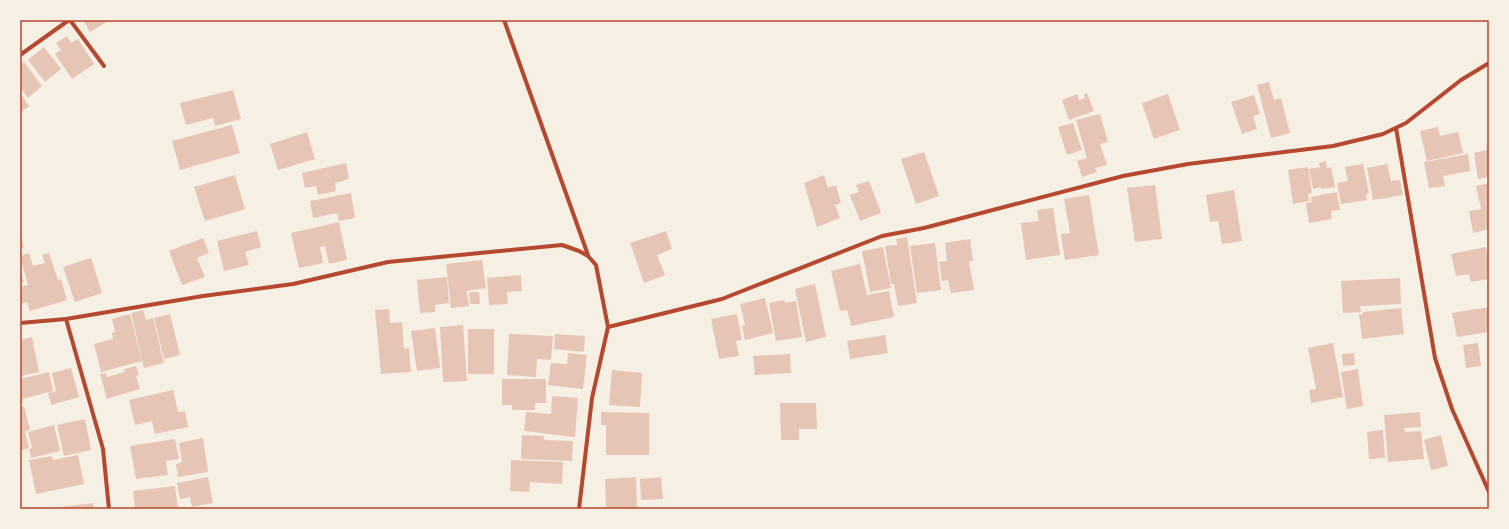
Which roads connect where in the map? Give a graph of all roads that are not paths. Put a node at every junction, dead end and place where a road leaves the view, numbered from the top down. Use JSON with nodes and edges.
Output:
{"nodes":[{"id":1,"x":70,"y":20,"type":"edge"},
{"id":2,"x":504,"y":20,"type":"edge"},
{"id":3,"x":20,"y":55,"type":"edge"},
{"id":4,"x":1489,"y":63,"type":"edge"},
{"id":5,"x":104,"y":66,"type":"dead end"},
{"id":6,"x":1396,"y":128,"type":"junction"},
{"id":7,"x":588,"y":256,"type":"junction"},
{"id":8,"x":66,"y":319,"type":"junction"},
{"id":9,"x":20,"y":323,"type":"edge"},
{"id":10,"x":608,"y":327,"type":"junction"},
{"id":11,"x":1489,"y":492,"type":"edge"},
{"id":12,"x":109,"y":509,"type":"edge"},
{"id":13,"x":579,"y":509,"type":"edge"}],
"edges":[{"from":1,"to":3,"type":"street"},
{"from":1,"to":5,"type":"street"},
{"from":2,"to":7,"type":"street"},
{"from":4,"to":6,"type":"street"},
{"from":6,"to":10,"type":"street"},
{"from":6,"to":11,"type":"street"},
{"from":7,"to":8,"type":"street"},
{"from":7,"to":10,"type":"street"},
{"from":8,"to":9,"type":"street"},
{"from":8,"to":12,"type":"street"},
{"from":10,"to":13,"type":"street"}]}
